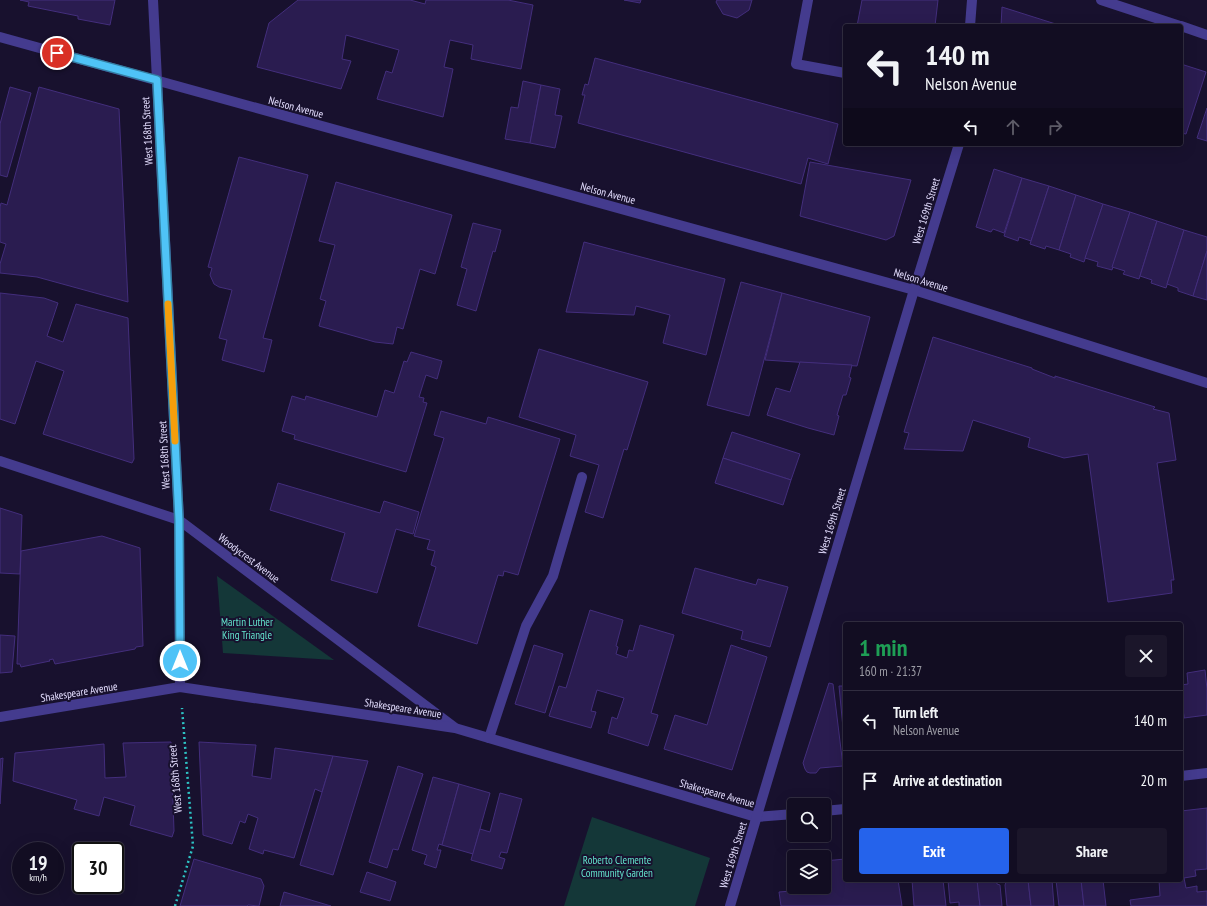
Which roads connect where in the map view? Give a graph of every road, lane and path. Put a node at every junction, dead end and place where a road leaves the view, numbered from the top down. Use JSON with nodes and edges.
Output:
{"nodes":[{"id":1,"x":153,"y":0,"type":"edge"},
{"id":2,"x":808,"y":0,"type":"edge"},
{"id":3,"x":972,"y":0,"type":"edge"},
{"id":4,"x":1101,"y":0,"type":"edge"},
{"id":5,"x":970,"y":24,"type":"edge"},
{"id":6,"x":1175,"y":24,"type":"edge"},
{"id":7,"x":1183,"y":27,"type":"edge"},
{"id":8,"x":1207,"y":35,"type":"edge"},
{"id":9,"x":0,"y":37,"type":"edge"},
{"id":10,"x":843,"y":73,"type":"edge"},
{"id":11,"x":157,"y":80,"type":"junction"},
{"id":12,"x":958,"y":146,"type":"edge"},
{"id":13,"x":914,"y":290,"type":"junction"},
{"id":14,"x":1207,"y":383,"type":"edge"},
{"id":15,"x":0,"y":461,"type":"edge"},
{"id":16,"x":582,"y":477,"type":"dead end"},
{"id":17,"x":179,"y":520,"type":"junction"},
{"id":18,"x":180,"y":687,"type":"junction"},
{"id":19,"x":0,"y":717,"type":"edge"},
{"id":20,"x":456,"y":728,"type":"junction"},
{"id":21,"x":489,"y":738,"type":"junction"},
{"id":22,"x":1207,"y":773,"type":"edge"},
{"id":23,"x":1183,"y":776,"type":"edge"},
{"id":24,"x":843,"y":809,"type":"edge"},
{"id":25,"x":831,"y":810,"type":"edge"},
{"id":26,"x":787,"y":815,"type":"edge"},
{"id":27,"x":756,"y":817,"type":"junction"},
{"id":28,"x":175,"y":906,"type":"edge"},
{"id":29,"x":730,"y":906,"type":"edge"}],
"edges":[{"from":1,"to":11,"type":"street","name":"West 168th Street"},
{"from":2,"to":10,"type":"street"},
{"from":3,"to":5,"type":"street"},
{"from":4,"to":6,"type":"street"},
{"from":7,"to":8,"type":"street"},
{"from":9,"to":11,"type":"street","name":"Nelson Avenue"},
{"from":11,"to":13,"type":"street","name":"Nelson Avenue"},
{"from":11,"to":17,"type":"street","name":"West 168th Street"},
{"from":12,"to":13,"type":"street","name":"West 169th Street"},
{"from":13,"to":14,"type":"street","name":"Nelson Avenue"},
{"from":13,"to":27,"type":"street","name":"West 169th Street"},
{"from":15,"to":17,"type":"street","name":"Woodycrest Avenue"},
{"from":16,"to":21,"type":"street"},
{"from":17,"to":18,"type":"street","name":"West 168th Street"},
{"from":17,"to":20,"type":"street","name":"Woodycrest Avenue"},
{"from":18,"to":19,"type":"street","name":"Shakespeare Avenue"},
{"from":18,"to":20,"type":"street","name":"Shakespeare Avenue"},
{"from":18,"to":28,"type":"path","name":"West 168th Street"},
{"from":20,"to":21,"type":"street","name":"Shakespeare Avenue"},
{"from":21,"to":27,"type":"street","name":"Shakespeare Avenue"},
{"from":22,"to":23,"type":"street"},
{"from":24,"to":25,"type":"street"},
{"from":26,"to":27,"type":"street","name":"Shakespeare Avenue"},
{"from":27,"to":29,"type":"street","name":"West 169th Street"}]}
